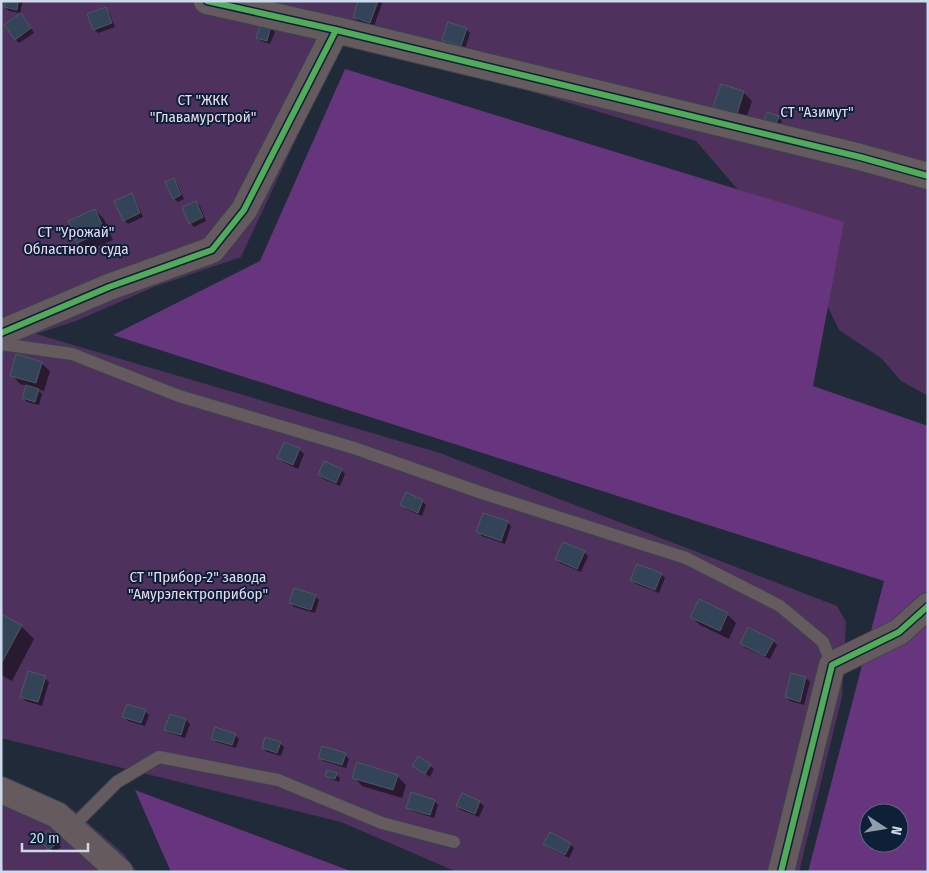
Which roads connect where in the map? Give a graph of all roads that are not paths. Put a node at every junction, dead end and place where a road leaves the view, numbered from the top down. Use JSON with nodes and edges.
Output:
{"nodes":[{"id":1,"x":207,"y":1,"type":"edge"},
{"id":2,"x":336,"y":30,"type":"junction"},
{"id":3,"x":928,"y":176,"type":"edge"},
{"id":4,"x":1,"y":333,"type":"edge"},
{"id":5,"x":1,"y":344,"type":"edge"},
{"id":6,"x":928,"y":606,"type":"edge"},
{"id":7,"x":832,"y":665,"type":"junction"},
{"id":8,"x":1,"y":790,"type":"edge"},
{"id":9,"x":71,"y":828,"type":"junction"},
{"id":10,"x":454,"y":842,"type":"dead end"},
{"id":11,"x":120,"y":872,"type":"edge"},
{"id":12,"x":781,"y":872,"type":"edge"}],
"edges":[{"from":1,"to":2,"type":"street"},
{"from":2,"to":3,"type":"street"},
{"from":2,"to":4,"type":"street"},
{"from":5,"to":7,"type":"lane"},
{"from":6,"to":7,"type":"street"},
{"from":7,"to":12,"type":"street"},
{"from":8,"to":9,"type":"street"},
{"from":9,"to":10,"type":"lane"},
{"from":9,"to":11,"type":"street"}]}
